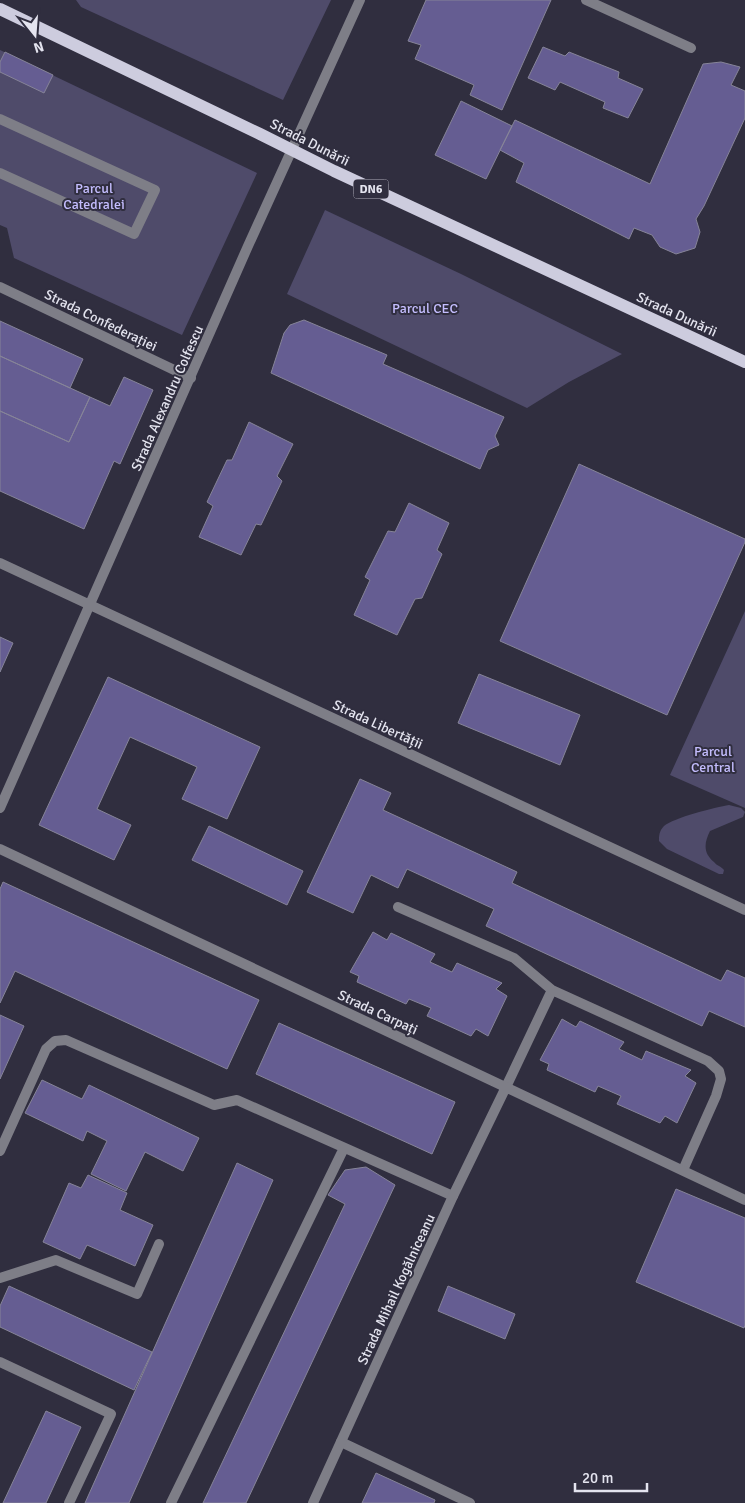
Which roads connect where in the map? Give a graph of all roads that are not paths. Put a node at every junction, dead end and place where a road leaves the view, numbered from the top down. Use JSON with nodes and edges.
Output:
{"nodes":[{"id":1,"x":360,"y":0,"type":"edge"},
{"id":2,"x":586,"y":0,"type":"edge"},
{"id":3,"x":0,"y":9,"type":"edge"},
{"id":4,"x":691,"y":48,"type":"dead end"},
{"id":5,"x":0,"y":119,"type":"edge"},
{"id":6,"x":292,"y":150,"type":"junction"},
{"id":7,"x":0,"y":173,"type":"edge"},
{"id":8,"x":0,"y":287,"type":"edge"},
{"id":9,"x":745,"y":362,"type":"edge"},
{"id":10,"x":191,"y":378,"type":"junction"},
{"id":11,"x":0,"y":563,"type":"edge"},
{"id":12,"x":90,"y":605,"type":"junction"},
{"id":13,"x":0,"y":808,"type":"edge"},
{"id":14,"x":0,"y":849,"type":"edge"},
{"id":15,"x":398,"y":907,"type":"dead end"},
{"id":16,"x":745,"y":910,"type":"edge"},
{"id":17,"x":552,"y":990,"type":"junction"},
{"id":18,"x":506,"y":1087,"type":"junction"},
{"id":19,"x":344,"y":1148,"type":"junction"},
{"id":20,"x":0,"y":1151,"type":"edge"},
{"id":21,"x":683,"y":1170,"type":"junction"},
{"id":22,"x":454,"y":1196,"type":"junction"},
{"id":23,"x":745,"y":1200,"type":"edge"},
{"id":24,"x":159,"y":1244,"type":"dead end"},
{"id":25,"x":0,"y":1278,"type":"edge"},
{"id":26,"x":0,"y":1362,"type":"edge"},
{"id":27,"x":341,"y":1442,"type":"junction"},
{"id":28,"x":69,"y":1503,"type":"edge"},
{"id":29,"x":172,"y":1503,"type":"edge"},
{"id":30,"x":313,"y":1503,"type":"edge"},
{"id":31,"x":470,"y":1503,"type":"edge"}],
"edges":[{"from":1,"to":6,"type":"street","name":"Strada Alexandru Colfescu"},
{"from":2,"to":4,"type":"street"},
{"from":3,"to":6,"type":"main road","name":"Strada Dunării","number":"DN6"},
{"from":5,"to":7,"type":"street"},
{"from":6,"to":9,"type":"main road","name":"Strada Dunării","number":"DN6"},
{"from":6,"to":10,"type":"street","name":"Strada Alexandru Colfescu"},
{"from":8,"to":10,"type":"street","name":"Strada Confederației"},
{"from":10,"to":12,"type":"street","name":"Strada Alexandru Colfescu"},
{"from":11,"to":12,"type":"street","name":"Strada Libertății"},
{"from":12,"to":13,"type":"street","name":"Strada Alexandru Colfescu"},
{"from":12,"to":16,"type":"street","name":"Strada Libertății"},
{"from":14,"to":18,"type":"street","name":"Strada Carpați"},
{"from":15,"to":17,"type":"street"},
{"from":17,"to":18,"type":"street","name":"Strada Mihail Kogălniceanu"},
{"from":17,"to":21,"type":"street"},
{"from":18,"to":21,"type":"street","name":"Strada Carpați"},
{"from":18,"to":22,"type":"street","name":"Strada Mihail Kogălniceanu"},
{"from":19,"to":20,"type":"street"},
{"from":19,"to":22,"type":"street"},
{"from":19,"to":29,"type":"street"},
{"from":21,"to":23,"type":"street","name":"Strada Carpați"},
{"from":22,"to":27,"type":"street","name":"Strada Mihail Kogălniceanu"},
{"from":24,"to":25,"type":"street"},
{"from":26,"to":28,"type":"street"},
{"from":27,"to":30,"type":"street","name":"Strada Mihail Kogălniceanu"},
{"from":27,"to":31,"type":"street"}]}
